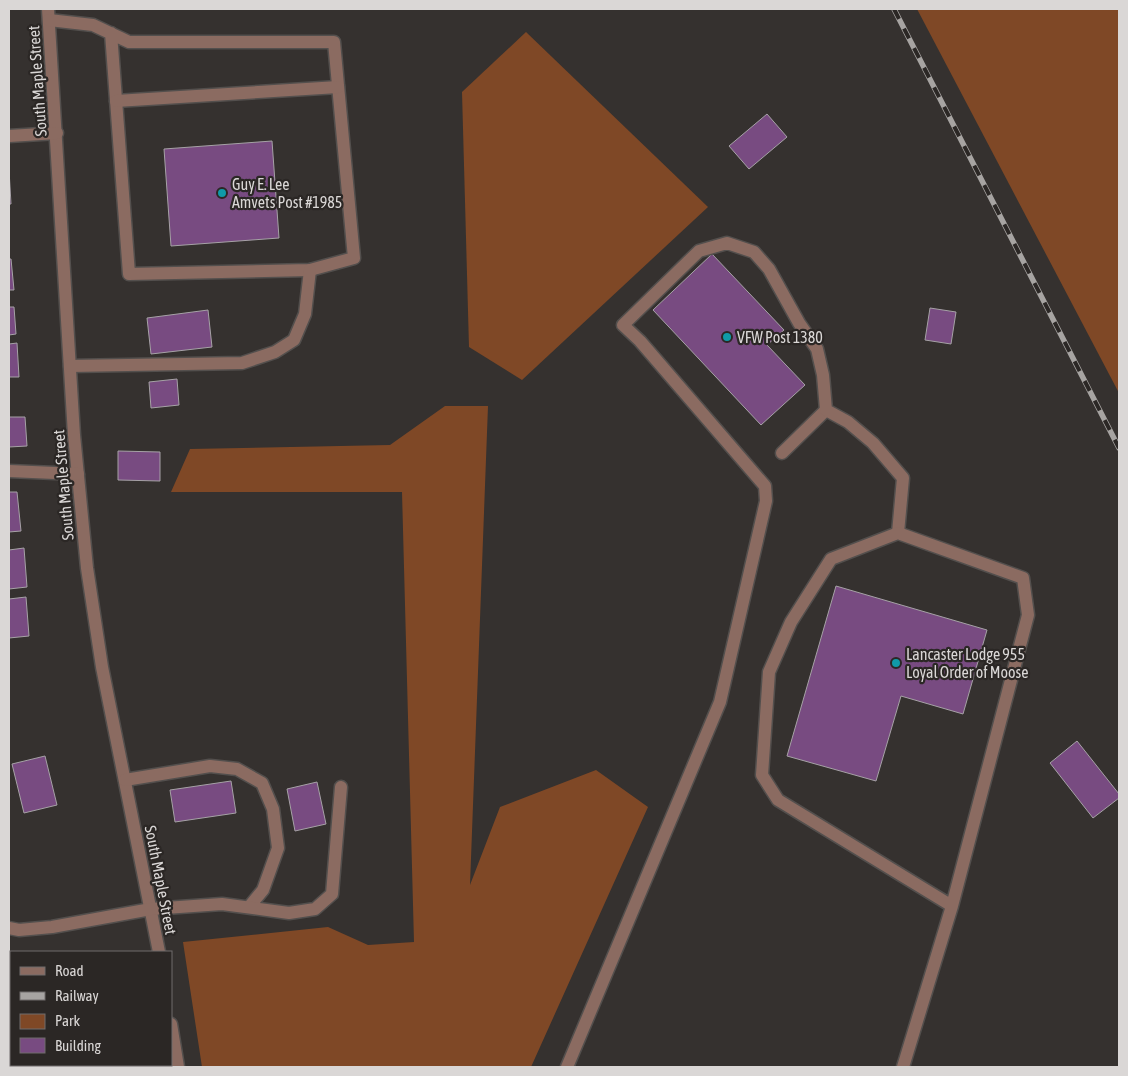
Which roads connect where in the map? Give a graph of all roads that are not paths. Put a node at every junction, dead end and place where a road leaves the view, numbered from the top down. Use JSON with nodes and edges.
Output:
{"nodes":[{"id":1,"x":49,"y":15,"type":"edge"},
{"id":2,"x":111,"y":33,"type":"junction"},
{"id":3,"x":338,"y":87,"type":"junction"},
{"id":4,"x":116,"y":101,"type":"junction"},
{"id":5,"x":57,"y":133,"type":"junction"},
{"id":6,"x":9,"y":136,"type":"edge"},
{"id":7,"x":310,"y":270,"type":"junction"},
{"id":8,"x":70,"y":366,"type":"junction"},
{"id":9,"x":826,"y":410,"type":"junction"},
{"id":10,"x":782,"y":452,"type":"dead end"},
{"id":11,"x":9,"y":471,"type":"edge"},
{"id":12,"x":78,"y":474,"type":"junction"},
{"id":13,"x":898,"y":533,"type":"junction"},
{"id":14,"x":125,"y":780,"type":"junction"},
{"id":15,"x":341,"y":787,"type":"dead end"},
{"id":16,"x":952,"y":906,"type":"junction"},
{"id":17,"x":249,"y":907,"type":"junction"},
{"id":18,"x":151,"y":909,"type":"junction"},
{"id":19,"x":9,"y":928,"type":"edge"},
{"id":20,"x":159,"y":951,"type":"edge"},
{"id":21,"x":172,"y":1030,"type":"edge"},
{"id":22,"x":178,"y":1067,"type":"edge"},
{"id":23,"x":567,"y":1067,"type":"edge"},
{"id":24,"x":903,"y":1067,"type":"edge"}],
"edges":[{"from":1,"to":2,"type":"street"},
{"from":1,"to":5,"type":"street","name":"South Maple Street"},
{"from":2,"to":3,"type":"street"},
{"from":2,"to":4,"type":"street"},
{"from":3,"to":4,"type":"street"},
{"from":3,"to":7,"type":"street"},
{"from":4,"to":7,"type":"street"},
{"from":5,"to":6,"type":"street"},
{"from":5,"to":8,"type":"street","name":"South Maple Street"},
{"from":7,"to":8,"type":"street"},
{"from":8,"to":12,"type":"street","name":"South Maple Street"},
{"from":9,"to":10,"type":"street"},
{"from":9,"to":13,"type":"street"},
{"from":9,"to":23,"type":"street"},
{"from":11,"to":12,"type":"street"},
{"from":12,"to":14,"type":"street","name":"South Maple Street"},
{"from":13,"to":16,"type":"street"},
{"from":13,"to":16,"type":"street"},
{"from":14,"to":17,"type":"street"},
{"from":14,"to":18,"type":"street","name":"South Maple Street"},
{"from":15,"to":17,"type":"street"},
{"from":16,"to":24,"type":"street"},
{"from":17,"to":18,"type":"street"},
{"from":18,"to":19,"type":"street"},
{"from":18,"to":20,"type":"street","name":"South Maple Street"},
{"from":21,"to":22,"type":"street"}]}
